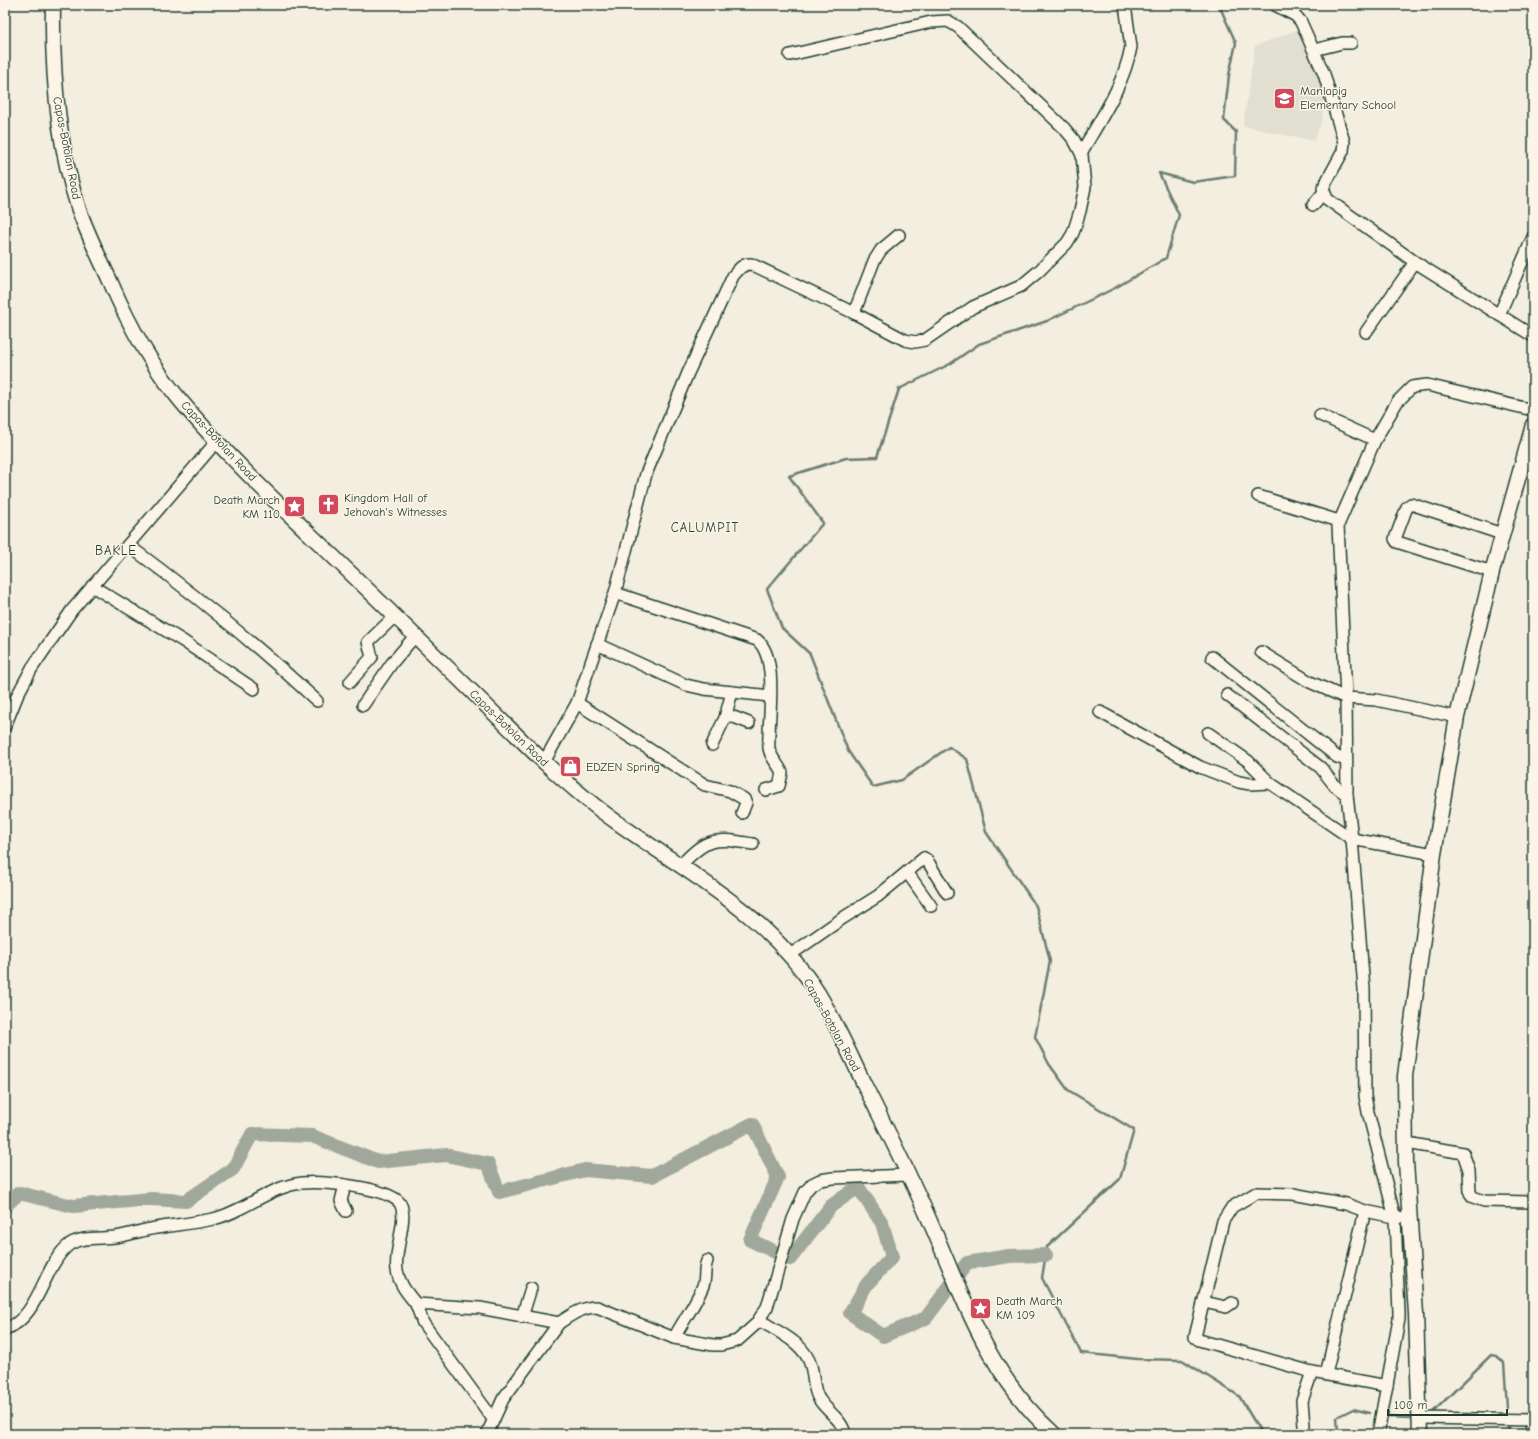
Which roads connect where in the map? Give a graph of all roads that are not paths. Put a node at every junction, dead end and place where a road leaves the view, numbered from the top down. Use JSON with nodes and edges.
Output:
{"nodes":[{"id":1,"x":53,"y":5,"type":"edge"},
{"id":2,"x":1125,"y":5,"type":"edge"},
{"id":3,"x":1275,"y":5,"type":"edge"},
{"id":4,"x":1351,"y":43,"type":"dead end"},
{"id":5,"x":1314,"y":50,"type":"junction"},
{"id":6,"x":790,"y":55,"type":"dead end"},
{"id":7,"x":1081,"y":153,"type":"junction"},
{"id":8,"x":1324,"y":192,"type":"junction"},
{"id":9,"x":1313,"y":205,"type":"dead end"},
{"id":10,"x":899,"y":236,"type":"dead end"},
{"id":11,"x":1533,"y":237,"type":"edge"},
{"id":12,"x":1416,"y":262,"type":"junction"},
{"id":13,"x":854,"y":313,"type":"junction"},
{"id":14,"x":1499,"y":315,"type":"junction"},
{"id":15,"x":1366,"y":332,"type":"dead end"},
{"id":16,"x":1533,"y":336,"type":"edge"},
{"id":17,"x":1533,"y":410,"type":"edge"},
{"id":18,"x":1320,"y":415,"type":"dead end"},
{"id":19,"x":1533,"y":428,"type":"edge"},
{"id":20,"x":1375,"y":440,"type":"junction"},
{"id":21,"x":217,"y":441,"type":"junction"},
{"id":22,"x":1258,"y":496,"type":"dead end"},
{"id":23,"x":1339,"y":521,"type":"junction"},
{"id":24,"x":1502,"y":534,"type":"junction"},
{"id":25,"x":128,"y":545,"type":"junction"},
{"id":26,"x":1492,"y":572,"type":"junction"},
{"id":27,"x":92,"y":586,"type":"junction"},
{"id":28,"x":615,"y":593,"type":"junction"},
{"id":29,"x":395,"y":616,"type":"junction"},
{"id":30,"x":415,"y":636,"type":"junction"},
{"id":31,"x":597,"y":644,"type":"junction"},
{"id":32,"x":1261,"y":652,"type":"dead end"},
{"id":33,"x":1212,"y":657,"type":"dead end"},
{"id":34,"x":350,"y":682,"type":"dead end"},
{"id":35,"x":254,"y":689,"type":"dead end"},
{"id":36,"x":732,"y":692,"type":"junction"},
{"id":37,"x":1227,"y":695,"type":"dead end"},
{"id":38,"x":770,"y":696,"type":"junction"},
{"id":39,"x":1346,"y":698,"type":"junction"},
{"id":40,"x":316,"y":701,"type":"dead end"},
{"id":41,"x":577,"y":703,"type":"junction"},
{"id":42,"x":364,"y":705,"type":"dead end"},
{"id":43,"x":1100,"y":712,"type":"dead end"},
{"id":44,"x":726,"y":714,"type":"junction"},
{"id":45,"x":1457,"y":717,"type":"junction"},
{"id":46,"x":749,"y":723,"type":"dead end"},
{"id":47,"x":5,"y":726,"type":"edge"},
{"id":48,"x":1208,"y":733,"type":"dead end"},
{"id":49,"x":712,"y":745,"type":"dead end"},
{"id":50,"x":1346,"y":760,"type":"junction"},
{"id":51,"x":544,"y":762,"type":"junction"},
{"id":52,"x":1270,"y":783,"type":"junction"},
{"id":53,"x":766,"y":790,"type":"dead end"},
{"id":54,"x":1347,"y":795,"type":"junction"},
{"id":55,"x":742,"y":813,"type":"dead end"},
{"id":56,"x":1352,"y":839,"type":"junction"},
{"id":57,"x":753,"y":844,"type":"dead end"},
{"id":58,"x":1434,"y":854,"type":"junction"},
{"id":59,"x":680,"y":866,"type":"junction"},
{"id":60,"x":908,"y":872,"type":"junction"},
{"id":61,"x":947,"y":893,"type":"dead end"},
{"id":62,"x":931,"y":906,"type":"dead end"},
{"id":63,"x":790,"y":955,"type":"junction"},
{"id":64,"x":1407,"y":1143,"type":"junction"},
{"id":65,"x":908,"y":1175,"type":"junction"},
{"id":66,"x":346,"y":1185,"type":"junction"},
{"id":67,"x":1533,"y":1202,"type":"edge"},
{"id":68,"x":346,"y":1210,"type":"dead end"},
{"id":69,"x":1365,"y":1212,"type":"junction"},
{"id":70,"x":1395,"y":1218,"type":"junction"},
{"id":71,"x":1410,"y":1219,"type":"junction"},
{"id":72,"x":707,"y":1260,"type":"dead end"},
{"id":73,"x":531,"y":1288,"type":"dead end"},
{"id":74,"x":1204,"y":1302,"type":"junction"},
{"id":75,"x":1232,"y":1303,"type":"dead end"},
{"id":76,"x":416,"y":1304,"type":"junction"},
{"id":77,"x":1399,"y":1312,"type":"junction"},
{"id":78,"x":1416,"y":1314,"type":"junction"},
{"id":79,"x":522,"y":1317,"type":"junction"},
{"id":80,"x":759,"y":1320,"type":"junction"},
{"id":81,"x":559,"y":1323,"type":"junction"},
{"id":82,"x":5,"y":1329,"type":"edge"},
{"id":83,"x":674,"y":1338,"type":"junction"},
{"id":84,"x":1312,"y":1372,"type":"junction"},
{"id":85,"x":1326,"y":1374,"type":"junction"},
{"id":86,"x":1387,"y":1386,"type":"junction"},
{"id":87,"x":1421,"y":1418,"type":"junction"},
{"id":88,"x":493,"y":1419,"type":"junction"},
{"id":89,"x":1533,"y":1420,"type":"edge"},
{"id":90,"x":1304,"y":1426,"type":"dead end"},
{"id":91,"x":487,"y":1434,"type":"edge"},
{"id":92,"x":844,"y":1434,"type":"edge"},
{"id":93,"x":1054,"y":1434,"type":"edge"},
{"id":94,"x":1378,"y":1434,"type":"edge"},
{"id":95,"x":1420,"y":1434,"type":"edge"},
{"id":96,"x":1531,"y":1434,"type":"edge"}],
"edges":[{"from":1,"to":21,"type":"main road","name":"Capas-Botolan Road"},
{"from":2,"to":7,"type":"street"},
{"from":3,"to":5,"type":"street"},
{"from":4,"to":5,"type":"street"},
{"from":5,"to":8,"type":"street"},
{"from":6,"to":7,"type":"street"},
{"from":7,"to":13,"type":"street"},
{"from":8,"to":9,"type":"street"},
{"from":8,"to":12,"type":"street"},
{"from":10,"to":13,"type":"street"},
{"from":11,"to":14,"type":"street"},
{"from":12,"to":14,"type":"street"},
{"from":12,"to":15,"type":"street"},
{"from":13,"to":28,"type":"street"},
{"from":14,"to":16,"type":"street"},
{"from":17,"to":20,"type":"street"},
{"from":18,"to":20,"type":"street"},
{"from":19,"to":24,"type":"main road"},
{"from":20,"to":23,"type":"street"},
{"from":21,"to":25,"type":"street"},
{"from":21,"to":29,"type":"main road","name":"Capas-Botolan Road"},
{"from":22,"to":23,"type":"street"},
{"from":23,"to":39,"type":"street"},
{"from":24,"to":26,"type":"main road"},
{"from":24,"to":26,"type":"street"},
{"from":25,"to":27,"type":"street"},
{"from":25,"to":40,"type":"street"},
{"from":26,"to":45,"type":"main road"},
{"from":27,"to":35,"type":"street"},
{"from":27,"to":47,"type":"street"},
{"from":28,"to":31,"type":"street"},
{"from":28,"to":38,"type":"street"},
{"from":29,"to":30,"type":"main road","name":"Capas-Botolan Road"},
{"from":29,"to":34,"type":"street"},
{"from":30,"to":42,"type":"street"},
{"from":30,"to":51,"type":"main road","name":"Capas-Botolan Road"},
{"from":31,"to":36,"type":"street"},
{"from":31,"to":41,"type":"street"},
{"from":32,"to":39,"type":"street"},
{"from":33,"to":50,"type":"street"},
{"from":36,"to":38,"type":"street"},
{"from":36,"to":44,"type":"street"},
{"from":37,"to":54,"type":"street"},
{"from":38,"to":53,"type":"street"},
{"from":39,"to":45,"type":"street"},
{"from":39,"to":50,"type":"street"},
{"from":41,"to":51,"type":"street"},
{"from":41,"to":55,"type":"street"},
{"from":43,"to":52,"type":"street"},
{"from":44,"to":46,"type":"street"},
{"from":44,"to":49,"type":"street"},
{"from":45,"to":58,"type":"main road"},
{"from":48,"to":52,"type":"street"},
{"from":50,"to":54,"type":"street"},
{"from":51,"to":59,"type":"main road","name":"Capas-Botolan Road"},
{"from":52,"to":56,"type":"street"},
{"from":54,"to":56,"type":"street"},
{"from":56,"to":58,"type":"street"},
{"from":56,"to":70,"type":"street"},
{"from":57,"to":59,"type":"street"},
{"from":58,"to":64,"type":"main road"},
{"from":59,"to":63,"type":"main road","name":"Capas-Botolan Road"},
{"from":60,"to":61,"type":"street"},
{"from":60,"to":62,"type":"street"},
{"from":60,"to":63,"type":"street"},
{"from":63,"to":65,"type":"main road","name":"Capas-Botolan Road"},
{"from":64,"to":67,"type":"street"},
{"from":64,"to":71,"type":"main road"},
{"from":65,"to":80,"type":"street"},
{"from":65,"to":93,"type":"main road","name":"Capas-Botolan Road"},
{"from":66,"to":68,"type":"street"},
{"from":66,"to":76,"type":"street"},
{"from":66,"to":82,"type":"street"},
{"from":69,"to":70,"type":"street"},
{"from":69,"to":74,"type":"street"},
{"from":69,"to":85,"type":"street"},
{"from":70,"to":71,"type":"street"},
{"from":70,"to":77,"type":"street"},
{"from":71,"to":78,"type":"main road"},
{"from":72,"to":83,"type":"street"},
{"from":73,"to":79,"type":"street"},
{"from":74,"to":75,"type":"street"},
{"from":74,"to":84,"type":"street"},
{"from":76,"to":79,"type":"street"},
{"from":76,"to":88,"type":"street"},
{"from":77,"to":78,"type":"street"},
{"from":77,"to":86,"type":"street"},
{"from":78,"to":87,"type":"main road"},
{"from":79,"to":81,"type":"street"},
{"from":80,"to":83,"type":"street"},
{"from":80,"to":92,"type":"street"},
{"from":81,"to":83,"type":"street"},
{"from":81,"to":88,"type":"street"},
{"from":84,"to":85,"type":"street"},
{"from":84,"to":90,"type":"street"},
{"from":85,"to":86,"type":"street"},
{"from":86,"to":94,"type":"street"},
{"from":87,"to":89,"type":"street"},
{"from":87,"to":95,"type":"main road"},
{"from":88,"to":91,"type":"street"},
{"from":89,"to":96,"type":"street"}]}
